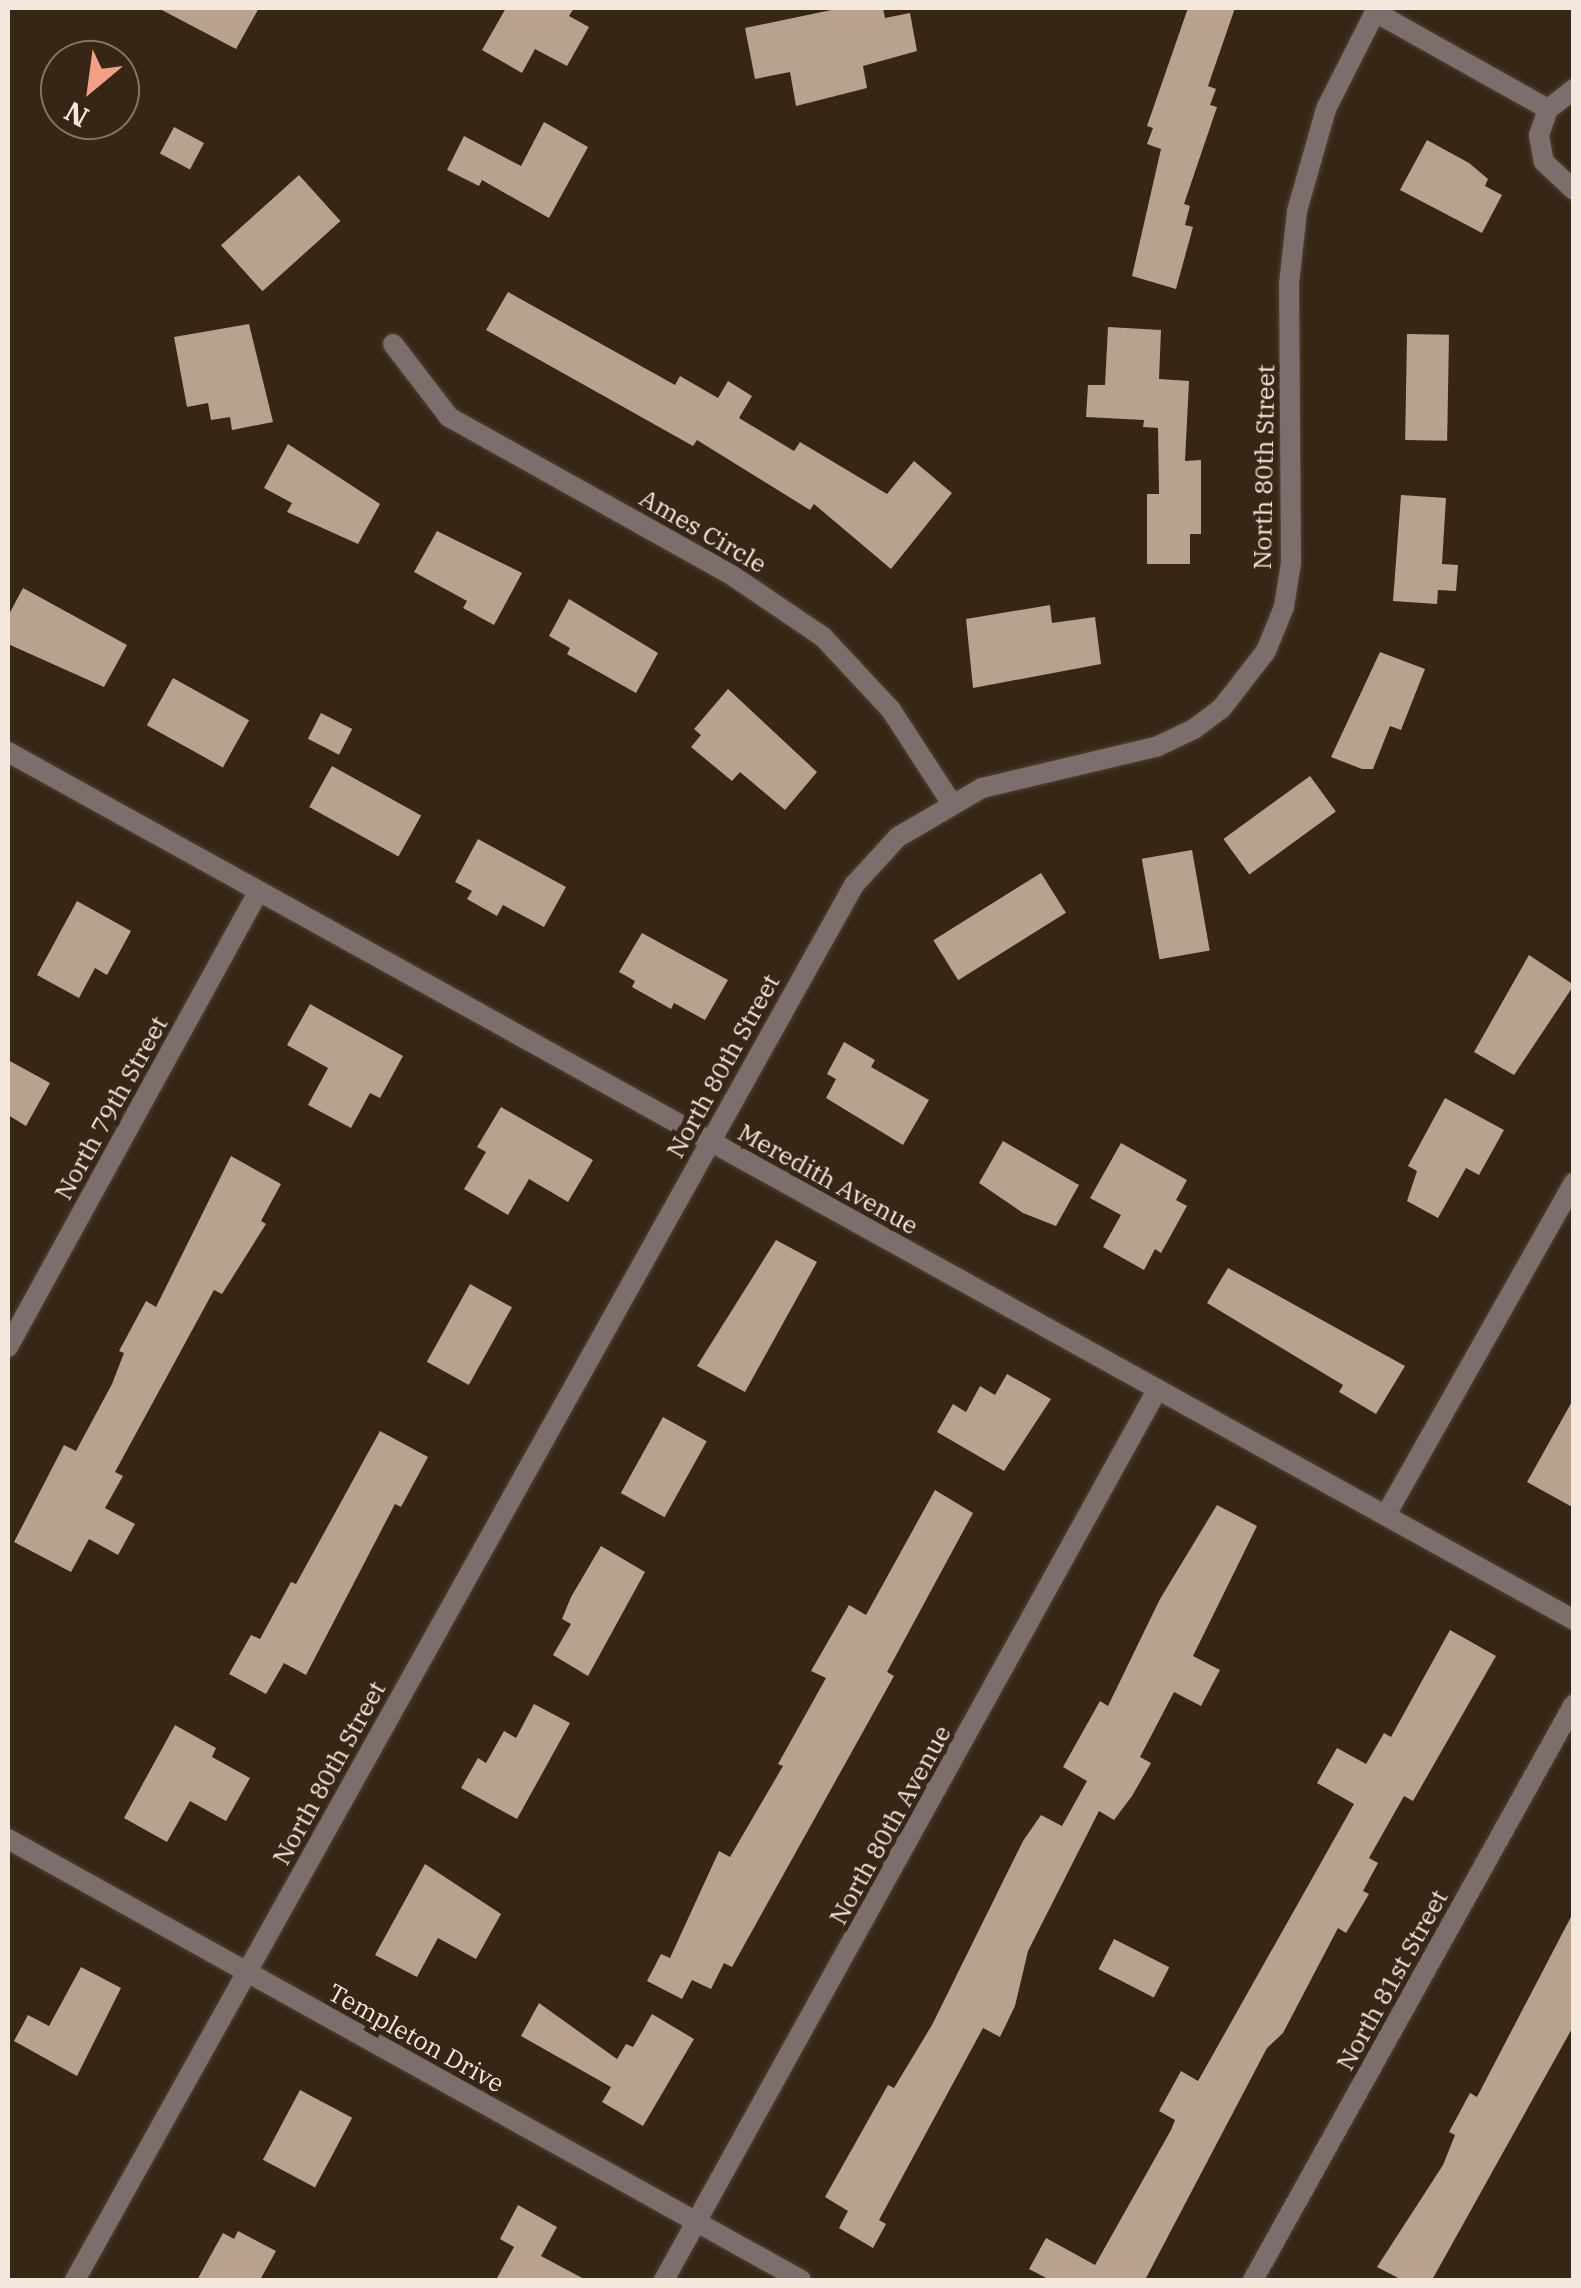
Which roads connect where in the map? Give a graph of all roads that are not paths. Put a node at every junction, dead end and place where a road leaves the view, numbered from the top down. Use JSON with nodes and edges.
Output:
{"nodes":[{"id":1,"x":1376,"y":10,"type":"edge"},
{"id":2,"x":1574,"y":89,"type":"edge"},
{"id":3,"x":1548,"y":110,"type":"junction"},
{"id":4,"x":1574,"y":190,"type":"edge"},
{"id":5,"x":393,"y":344,"type":"dead end"},
{"id":6,"x":8,"y":752,"type":"edge"},
{"id":7,"x":952,"y":804,"type":"junction"},
{"id":8,"x":257,"y":894,"type":"junction"},
{"id":9,"x":710,"y":1142,"type":"junction"},
{"id":10,"x":1574,"y":1182,"type":"edge"},
{"id":11,"x":8,"y":1347,"type":"edge"},
{"id":12,"x":1156,"y":1392,"type":"junction"},
{"id":13,"x":1388,"y":1513,"type":"junction"},
{"id":14,"x":1574,"y":1620,"type":"edge"},
{"id":15,"x":1574,"y":1704,"type":"edge"},
{"id":16,"x":8,"y":1839,"type":"edge"},
{"id":17,"x":247,"y":1972,"type":"junction"},
{"id":18,"x":696,"y":2223,"type":"junction"},
{"id":19,"x":76,"y":2280,"type":"edge"},
{"id":20,"x":664,"y":2280,"type":"edge"},
{"id":21,"x":801,"y":2280,"type":"edge"},
{"id":22,"x":1254,"y":2280,"type":"edge"}],
"edges":[{"from":1,"to":3,"type":"street"},
{"from":1,"to":7,"type":"street","name":"North 80th Street"},
{"from":2,"to":3,"type":"street"},
{"from":3,"to":4,"type":"street"},
{"from":5,"to":7,"type":"street","name":"Ames Circle"},
{"from":6,"to":8,"type":"street","name":"Meredith Avenue"},
{"from":7,"to":9,"type":"street","name":"North 80th Street"},
{"from":8,"to":9,"type":"street","name":"Meredith Avenue"},
{"from":8,"to":11,"type":"street","name":"North 79th Street"},
{"from":9,"to":12,"type":"street","name":"Meredith Avenue"},
{"from":9,"to":17,"type":"street","name":"North 80th Street"},
{"from":10,"to":13,"type":"street"},
{"from":12,"to":13,"type":"street","name":"Meredith Avenue"},
{"from":12,"to":18,"type":"street","name":"North 80th Avenue"},
{"from":13,"to":14,"type":"street","name":"Meredith Avenue"},
{"from":15,"to":22,"type":"street","name":"North 81st Street"},
{"from":16,"to":17,"type":"street","name":"Templeton Drive"},
{"from":17,"to":18,"type":"street","name":"Templeton Drive"},
{"from":17,"to":19,"type":"street","name":"North 80th Street"},
{"from":18,"to":20,"type":"street","name":"North 80th Avenue"},
{"from":18,"to":21,"type":"street","name":"Templeton Drive"}]}
